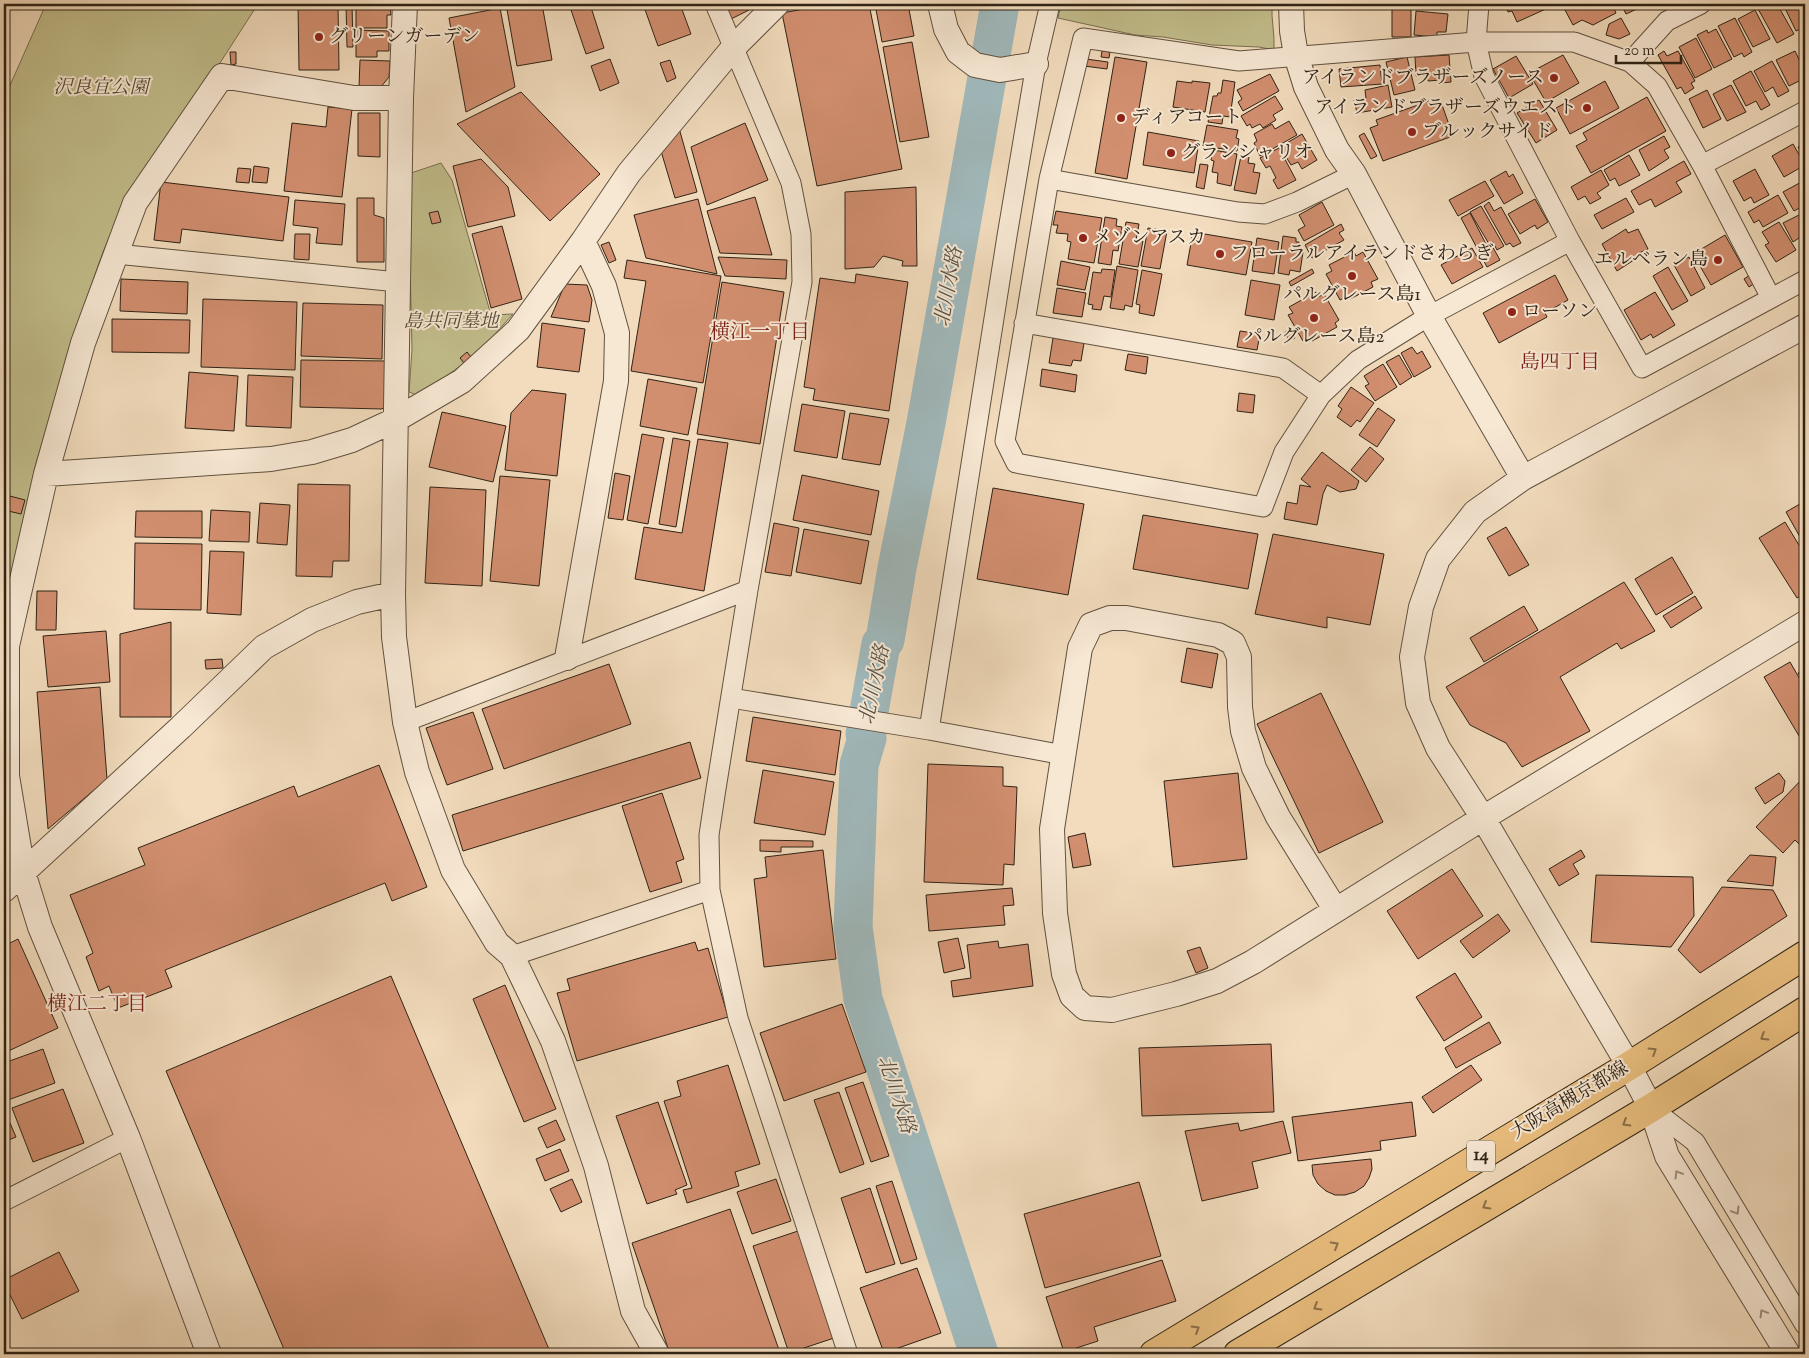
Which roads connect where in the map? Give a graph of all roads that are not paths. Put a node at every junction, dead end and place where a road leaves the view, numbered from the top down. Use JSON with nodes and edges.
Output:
{"nodes":[{"id":1,"x":405,"y":4,"type":"edge"},
{"id":2,"x":715,"y":4,"type":"edge"},
{"id":3,"x":777,"y":4,"type":"edge"},
{"id":4,"x":940,"y":4,"type":"edge"},
{"id":5,"x":1050,"y":4,"type":"edge"},
{"id":6,"x":1291,"y":4,"type":"edge"},
{"id":7,"x":1479,"y":4,"type":"edge"},
{"id":8,"x":1702,"y":4,"type":"edge"},
{"id":9,"x":1476,"y":42,"type":"junction"},
{"id":10,"x":733,"y":48,"type":"junction"},
{"id":11,"x":1296,"y":55,"type":"junction"},
{"id":12,"x":1630,"y":62,"type":"junction"},
{"id":13,"x":1036,"y":64,"type":"junction"},
{"id":14,"x":401,"y":98,"type":"junction"},
{"id":15,"x":1805,"y":111,"type":"edge"},
{"id":16,"x":1702,"y":165,"type":"junction"},
{"id":17,"x":1354,"y":174,"type":"junction"},
{"id":18,"x":1049,"y":179,"type":"junction"},
{"id":19,"x":583,"y":241,"type":"junction"},
{"id":20,"x":1570,"y":241,"type":"junction"},
{"id":21,"x":116,"y":254,"type":"junction"},
{"id":22,"x":1805,"y":280,"type":"edge"},
{"id":23,"x":398,"y":282,"type":"junction"},
{"id":24,"x":1771,"y":298,"type":"junction"},
{"id":25,"x":1429,"y":316,"type":"junction"},
{"id":26,"x":1024,"y":323,"type":"junction"},
{"id":27,"x":1805,"y":326,"type":"edge"},
{"id":28,"x":1321,"y":395,"type":"junction"},
{"id":29,"x":397,"y":419,"type":"junction"},
{"id":30,"x":46,"y":474,"type":"junction"},
{"id":31,"x":1523,"y":478,"type":"junction"},
{"id":32,"x":748,"y":590,"type":"junction"},
{"id":33,"x":393,"y":594,"type":"junction"},
{"id":34,"x":1805,"y":623,"type":"edge"},
{"id":35,"x":567,"y":658,"type":"junction"},
{"id":36,"x":731,"y":698,"type":"junction"},
{"id":37,"x":405,"y":722,"type":"junction"},
{"id":38,"x":929,"y":730,"type":"junction"},
{"id":39,"x":1064,"y":755,"type":"junction"},
{"id":40,"x":1483,"y":818,"type":"junction"},
{"id":41,"x":23,"y":872,"type":"junction"},
{"id":42,"x":4,"y":890,"type":"edge"},
{"id":43,"x":710,"y":890,"type":"junction"},
{"id":44,"x":1335,"y":909,"type":"junction"},
{"id":45,"x":1805,"y":955,"type":"edge"},
{"id":46,"x":512,"y":956,"type":"junction"},
{"id":47,"x":1805,"y":1011,"type":"edge"},
{"id":48,"x":1629,"y":1066,"type":"junction"},
{"id":49,"x":1651,"y":1108,"type":"junction"},
{"id":50,"x":128,"y":1138,"type":"junction"},
{"id":51,"x":4,"y":1200,"type":"edge"},
{"id":52,"x":1805,"y":1325,"type":"edge"},
{"id":53,"x":209,"y":1354,"type":"edge"},
{"id":54,"x":657,"y":1354,"type":"edge"},
{"id":55,"x":848,"y":1354,"type":"edge"},
{"id":56,"x":1154,"y":1354,"type":"edge"},
{"id":57,"x":1238,"y":1354,"type":"edge"},
{"id":58,"x":1788,"y":1354,"type":"edge"}],
"edges":[{"from":1,"to":14,"type":"street"},
{"from":2,"to":10,"type":"street"},
{"from":3,"to":10,"type":"street"},
{"from":4,"to":13,"type":"street"},
{"from":5,"to":13,"type":"street"},
{"from":6,"to":11,"type":"street"},
{"from":7,"to":9,"type":"street"},
{"from":8,"to":12,"type":"street"},
{"from":9,"to":11,"type":"street"},
{"from":9,"to":12,"type":"street"},
{"from":9,"to":20,"type":"street"},
{"from":10,"to":19,"type":"street"},
{"from":10,"to":32,"type":"street"},
{"from":11,"to":17,"type":"street"},
{"from":11,"to":18,"type":"street"},
{"from":12,"to":16,"type":"street"},
{"from":13,"to":38,"type":"street"},
{"from":14,"to":21,"type":"street"},
{"from":14,"to":23,"type":"street"},
{"from":15,"to":16,"type":"street"},
{"from":16,"to":24,"type":"street"},
{"from":17,"to":18,"type":"street"},
{"from":17,"to":25,"type":"street"},
{"from":18,"to":26,"type":"street"},
{"from":19,"to":29,"type":"street"},
{"from":19,"to":35,"type":"street"},
{"from":20,"to":24,"type":"street"},
{"from":20,"to":25,"type":"street"},
{"from":21,"to":23,"type":"street"},
{"from":21,"to":30,"type":"street"},
{"from":22,"to":24,"type":"street"},
{"from":23,"to":29,"type":"street"},
{"from":25,"to":28,"type":"street"},
{"from":25,"to":31,"type":"street"},
{"from":26,"to":28,"type":"street"},
{"from":26,"to":28,"type":"street"},
{"from":27,"to":31,"type":"street"},
{"from":29,"to":30,"type":"street"},
{"from":29,"to":33,"type":"street"},
{"from":30,"to":41,"type":"street"},
{"from":31,"to":40,"type":"street"},
{"from":32,"to":35,"type":"street"},
{"from":32,"to":36,"type":"street"},
{"from":33,"to":37,"type":"street"},
{"from":33,"to":41,"type":"street"},
{"from":34,"to":40,"type":"street"},
{"from":35,"to":37,"type":"street"},
{"from":36,"to":38,"type":"street"},
{"from":36,"to":43,"type":"street"},
{"from":37,"to":46,"type":"street"},
{"from":38,"to":39,"type":"street"},
{"from":39,"to":44,"type":"street"},
{"from":39,"to":44,"type":"street"},
{"from":40,"to":44,"type":"street"},
{"from":40,"to":48,"type":"street"},
{"from":41,"to":42,"type":"street"},
{"from":41,"to":50,"type":"street"},
{"from":43,"to":46,"type":"street"},
{"from":43,"to":55,"type":"street"},
{"from":48,"to":45,"type":"main road","name":"大阪高槻京都線","number":"14","one_way":true},
{"from":46,"to":54,"type":"street"},
{"from":47,"to":49,"type":"main road","number":"14","one_way":true},
{"from":48,"to":49,"type":"street"},
{"from":56,"to":48,"type":"main road","name":"大阪高槻京都線","number":"14","one_way":true},
{"from":49,"to":52,"type":"street","one_way":true},
{"from":49,"to":57,"type":"main road","number":"14","one_way":true},
{"from":58,"to":49,"type":"street","one_way":true},
{"from":50,"to":51,"type":"street"},
{"from":50,"to":53,"type":"street"}]}
